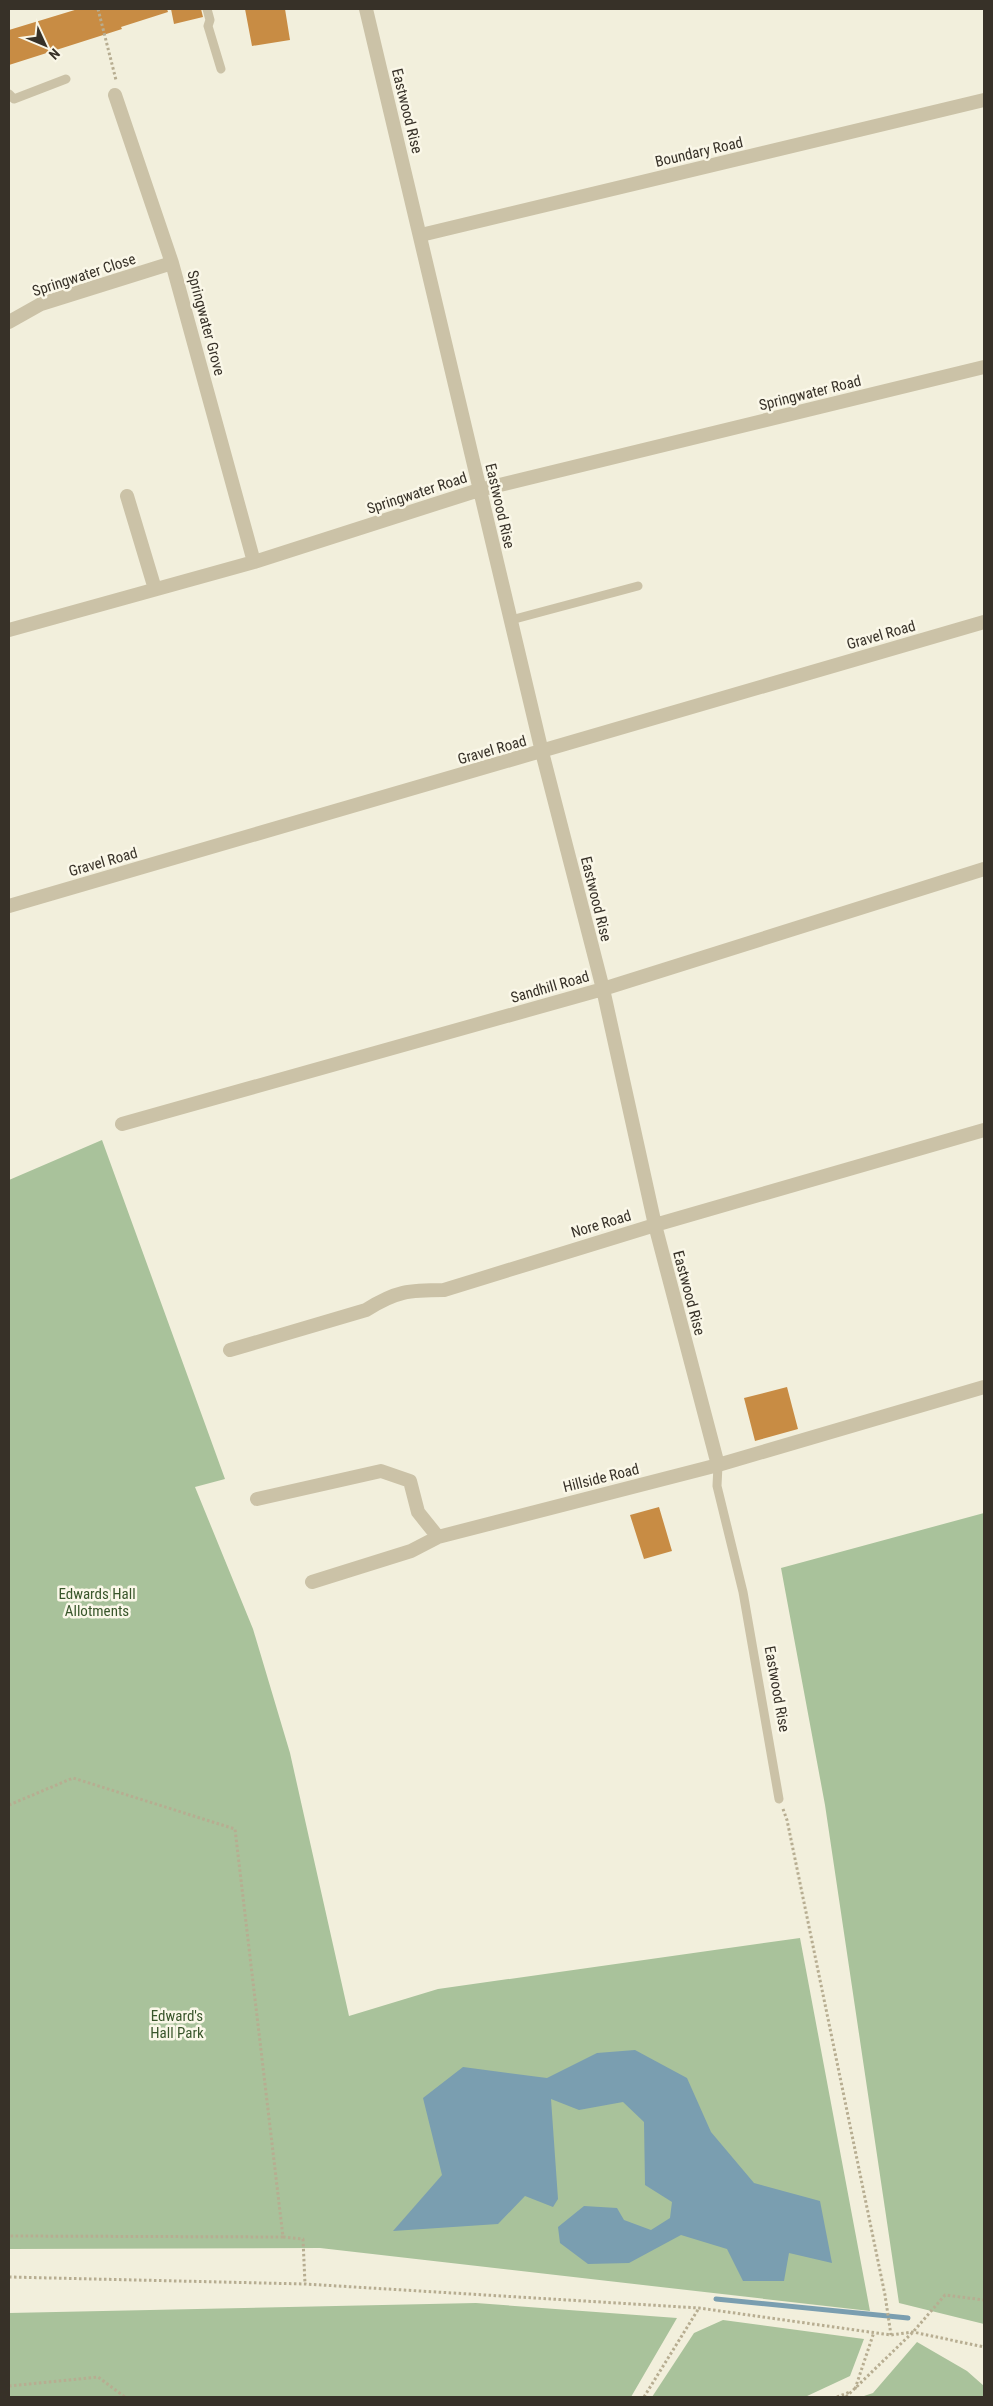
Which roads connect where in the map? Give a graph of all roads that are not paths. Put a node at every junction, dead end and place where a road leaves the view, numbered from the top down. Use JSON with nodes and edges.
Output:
{"nodes":[{"id":1,"x":207,"y":9,"type":"edge"},
{"id":2,"x":366,"y":9,"type":"edge"},
{"id":3,"x":221,"y":68,"type":"dead end"},
{"id":4,"x":66,"y":79,"type":"dead end"},
{"id":5,"x":9,"y":94,"type":"edge"},
{"id":6,"x":116,"y":96,"type":"road end"},
{"id":7,"x":984,"y":100,"type":"edge"},
{"id":8,"x":421,"y":235,"type":"junction"},
{"id":9,"x":172,"y":263,"type":"junction"},
{"id":10,"x":9,"y":322,"type":"edge"},
{"id":11,"x":984,"y":367,"type":"edge"},
{"id":12,"x":479,"y":490,"type":"junction"},
{"id":13,"x":127,"y":496,"type":"dead end"},
{"id":14,"x":254,"y":562,"type":"junction"},
{"id":15,"x":638,"y":586,"type":"dead end"},
{"id":16,"x":156,"y":589,"type":"junction"},
{"id":17,"x":511,"y":620,"type":"junction"},
{"id":18,"x":984,"y":622,"type":"edge"},
{"id":19,"x":9,"y":630,"type":"edge"},
{"id":20,"x":542,"y":752,"type":"junction"},
{"id":21,"x":984,"y":869,"type":"edge"},
{"id":22,"x":9,"y":906,"type":"edge"},
{"id":23,"x":603,"y":989,"type":"junction"},
{"id":24,"x":122,"y":1124,"type":"dead end"},
{"id":25,"x":984,"y":1130,"type":"edge"},
{"id":26,"x":655,"y":1225,"type":"junction"},
{"id":27,"x":230,"y":1350,"type":"dead end"},
{"id":28,"x":984,"y":1387,"type":"edge"},
{"id":29,"x":718,"y":1465,"type":"junction"},
{"id":30,"x":257,"y":1498,"type":"dead end"},
{"id":31,"x":440,"y":1536,"type":"junction"},
{"id":32,"x":312,"y":1582,"type":"dead end"},
{"id":33,"x":779,"y":1799,"type":"road end"}],
"edges":[{"from":1,"to":3,"type":"lane"},
{"from":2,"to":8,"type":"street","name":"Eastwood Rise"},
{"from":4,"to":5,"type":"lane"},
{"from":6,"to":9,"type":"street","name":"Springwater Grove"},
{"from":7,"to":8,"type":"street","name":"Boundary Road"},
{"from":8,"to":12,"type":"street","name":"Eastwood Rise"},
{"from":9,"to":10,"type":"street","name":"Springwater Close"},
{"from":9,"to":14,"type":"street","name":"Springwater Grove"},
{"from":11,"to":12,"type":"street","name":"Springwater Road"},
{"from":12,"to":14,"type":"street","name":"Springwater Road"},
{"from":12,"to":17,"type":"street","name":"Eastwood Rise"},
{"from":13,"to":16,"type":"street"},
{"from":14,"to":16,"type":"street","name":"Springwater Road"},
{"from":15,"to":17,"type":"lane"},
{"from":16,"to":19,"type":"street","name":"Springwater Road"},
{"from":17,"to":20,"type":"street","name":"Eastwood Rise"},
{"from":18,"to":20,"type":"street","name":"Gravel Road"},
{"from":20,"to":22,"type":"street","name":"Gravel Road"},
{"from":20,"to":23,"type":"street","name":"Eastwood Rise"},
{"from":21,"to":23,"type":"street","name":"Sandhill Road"},
{"from":23,"to":24,"type":"street","name":"Sandhill Road"},
{"from":23,"to":26,"type":"street","name":"Eastwood Rise"},
{"from":25,"to":26,"type":"street","name":"Nore Road"},
{"from":26,"to":27,"type":"street","name":"Nore Road"},
{"from":26,"to":29,"type":"street","name":"Eastwood Rise"},
{"from":28,"to":29,"type":"street","name":"Hillside Road"},
{"from":29,"to":31,"type":"street","name":"Hillside Road"},
{"from":29,"to":33,"type":"lane","name":"Eastwood Rise"},
{"from":30,"to":31,"type":"street"},
{"from":31,"to":32,"type":"street","name":"Hillside Road"}]}
